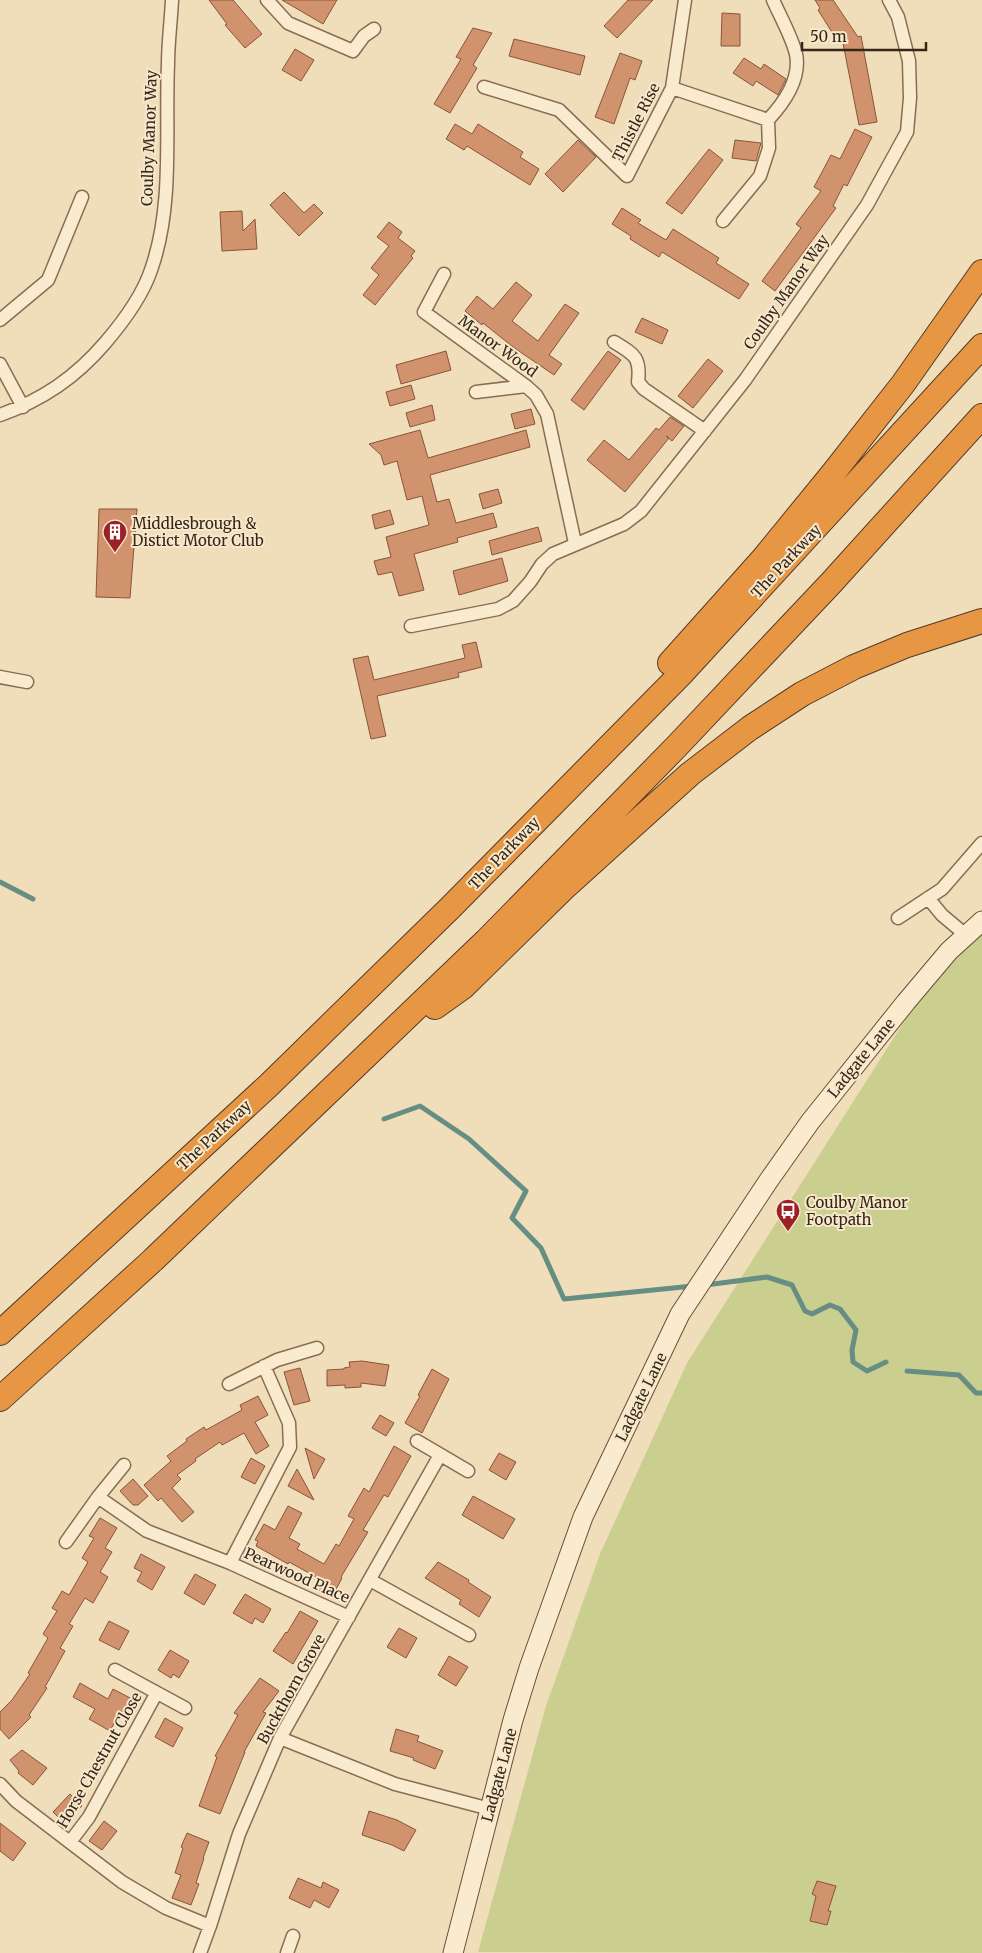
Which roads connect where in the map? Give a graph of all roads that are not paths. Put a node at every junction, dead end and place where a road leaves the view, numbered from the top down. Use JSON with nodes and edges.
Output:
{"nodes":[{"id":1,"x":172,"y":0,"type":"edge"},
{"id":2,"x":267,"y":0,"type":"edge"},
{"id":3,"x":685,"y":0,"type":"edge"},
{"id":4,"x":773,"y":0,"type":"edge"},
{"id":5,"x":889,"y":0,"type":"edge"},
{"id":6,"x":374,"y":29,"type":"dead end"},
{"id":7,"x":484,"y":87,"type":"dead end"},
{"id":8,"x":672,"y":88,"type":"junction"},
{"id":9,"x":768,"y":120,"type":"junction"},
{"id":10,"x":82,"y":197,"type":"dead end"},
{"id":11,"x":723,"y":221,"type":"dead end"},
{"id":12,"x":982,"y":272,"type":"edge"},
{"id":13,"x":444,"y":274,"type":"dead end"},
{"id":14,"x":0,"y":320,"type":"edge"},
{"id":15,"x":614,"y":342,"type":"dead end"},
{"id":16,"x":982,"y":346,"type":"edge"},
{"id":17,"x":0,"y":364,"type":"edge"},
{"id":18,"x":526,"y":386,"type":"junction"},
{"id":19,"x":476,"y":392,"type":"dead end"},
{"id":20,"x":23,"y":407,"type":"junction"},
{"id":21,"x":0,"y":415,"type":"edge"},
{"id":22,"x":982,"y":416,"type":"edge"},
{"id":23,"x":705,"y":431,"type":"junction"},
{"id":24,"x":575,"y":543,"type":"junction"},
{"id":25,"x":982,"y":621,"type":"edge"},
{"id":26,"x":412,"y":626,"type":"dead end"},
{"id":27,"x":0,"y":677,"type":"edge"},
{"id":28,"x":27,"y":682,"type":"dead end"},
{"id":29,"x":587,"y":768,"type":"junction"},
{"id":30,"x":982,"y":843,"type":"edge"},
{"id":31,"x":928,"y":898,"type":"junction"},
{"id":32,"x":898,"y":918,"type":"dead end"},
{"id":33,"x":982,"y":921,"type":"edge"},
{"id":34,"x":967,"y":936,"type":"junction"},
{"id":35,"x":374,"y":1050,"type":"junction"},
{"id":36,"x":0,"y":1333,"type":"edge"},
{"id":37,"x":317,"y":1348,"type":"dead end"},
{"id":38,"x":264,"y":1366,"type":"junction"},
{"id":39,"x":229,"y":1384,"type":"dead end"},
{"id":40,"x":0,"y":1399,"type":"edge"},
{"id":41,"x":417,"y":1441,"type":"dead end"},
{"id":42,"x":440,"y":1455,"type":"junction"},
{"id":43,"x":124,"y":1465,"type":"dead end"},
{"id":44,"x":468,"y":1471,"type":"dead end"},
{"id":45,"x":98,"y":1497,"type":"junction"},
{"id":46,"x":66,"y":1542,"type":"dead end"},
{"id":47,"x":230,"y":1563,"type":"junction"},
{"id":48,"x":370,"y":1580,"type":"junction"},
{"id":49,"x":349,"y":1617,"type":"junction"},
{"id":50,"x":469,"y":1635,"type":"dead end"},
{"id":51,"x":115,"y":1670,"type":"dead end"},
{"id":52,"x":156,"y":1694,"type":"junction"},
{"id":53,"x":185,"y":1708,"type":"dead end"},
{"id":54,"x":280,"y":1738,"type":"junction"},
{"id":55,"x":0,"y":1784,"type":"edge"},
{"id":56,"x":490,"y":1809,"type":"junction"},
{"id":57,"x":70,"y":1842,"type":"junction"},
{"id":58,"x":210,"y":1926,"type":"junction"},
{"id":59,"x":293,"y":1936,"type":"dead end"},
{"id":60,"x":200,"y":1953,"type":"edge"},
{"id":61,"x":287,"y":1953,"type":"edge"},
{"id":62,"x":453,"y":1953,"type":"edge"}],
"edges":[{"from":1,"to":20,"type":"street","name":"Coulby Manor Way"},
{"from":2,"to":6,"type":"street"},
{"from":3,"to":8,"type":"street","name":"Thistle Rise"},
{"from":4,"to":9,"type":"street"},
{"from":5,"to":23,"type":"street","name":"Coulby Manor Way"},
{"from":7,"to":8,"type":"street","name":"Thistle Rise"},
{"from":8,"to":9,"type":"street"},
{"from":9,"to":11,"type":"street"},
{"from":10,"to":14,"type":"street"},
{"from":12,"to":29,"type":"highway"},
{"from":13,"to":18,"type":"street","name":"Manor Wood"},
{"from":15,"to":23,"type":"street"},
{"from":16,"to":29,"type":"highway","name":"The Parkway"},
{"from":17,"to":20,"type":"street"},
{"from":18,"to":19,"type":"street"},
{"from":18,"to":24,"type":"street","name":"Manor Wood"},
{"from":20,"to":21,"type":"street","name":"Coulby Manor Way"},
{"from":22,"to":35,"type":"highway"},
{"from":23,"to":24,"type":"street","name":"Coulby Manor Way"},
{"from":24,"to":26,"type":"street","name":"Coulby Manor Way"},
{"from":25,"to":35,"type":"highway"},
{"from":27,"to":28,"type":"street"},
{"from":29,"to":36,"type":"highway","name":"The Parkway"},
{"from":30,"to":31,"type":"street"},
{"from":31,"to":32,"type":"street"},
{"from":31,"to":34,"type":"street"},
{"from":33,"to":34,"type":"main road","name":"Ladgate Lane"},
{"from":34,"to":56,"type":"main road","name":"Ladgate Lane"},
{"from":35,"to":40,"type":"highway"},
{"from":37,"to":38,"type":"street"},
{"from":38,"to":39,"type":"street"},
{"from":38,"to":47,"type":"street","name":"Pearwood Place"},
{"from":41,"to":42,"type":"street"},
{"from":42,"to":44,"type":"street"},
{"from":42,"to":48,"type":"street","name":"Buckthorn Grove"},
{"from":43,"to":45,"type":"street"},
{"from":45,"to":46,"type":"street"},
{"from":45,"to":47,"type":"street","name":"Pearwood Place"},
{"from":47,"to":49,"type":"street","name":"Pearwood Place"},
{"from":48,"to":49,"type":"street","name":"Buckthorn Grove"},
{"from":48,"to":50,"type":"street"},
{"from":49,"to":54,"type":"street","name":"Buckthorn Grove"},
{"from":51,"to":52,"type":"street","name":"Horse Chestnut Close"},
{"from":52,"to":53,"type":"street","name":"Horse Chestnut Close"},
{"from":52,"to":57,"type":"street","name":"Horse Chestnut Close"},
{"from":54,"to":56,"type":"street"},
{"from":54,"to":58,"type":"street","name":"Buckthorn Grove"},
{"from":55,"to":57,"type":"street","name":"Horse Chestnut Close"},
{"from":56,"to":62,"type":"main road","name":"Ladgate Lane"},
{"from":57,"to":58,"type":"street","name":"Horse Chestnut Close"},
{"from":58,"to":60,"type":"street","name":"Buckthorn Grove"},
{"from":59,"to":61,"type":"street"}]}
